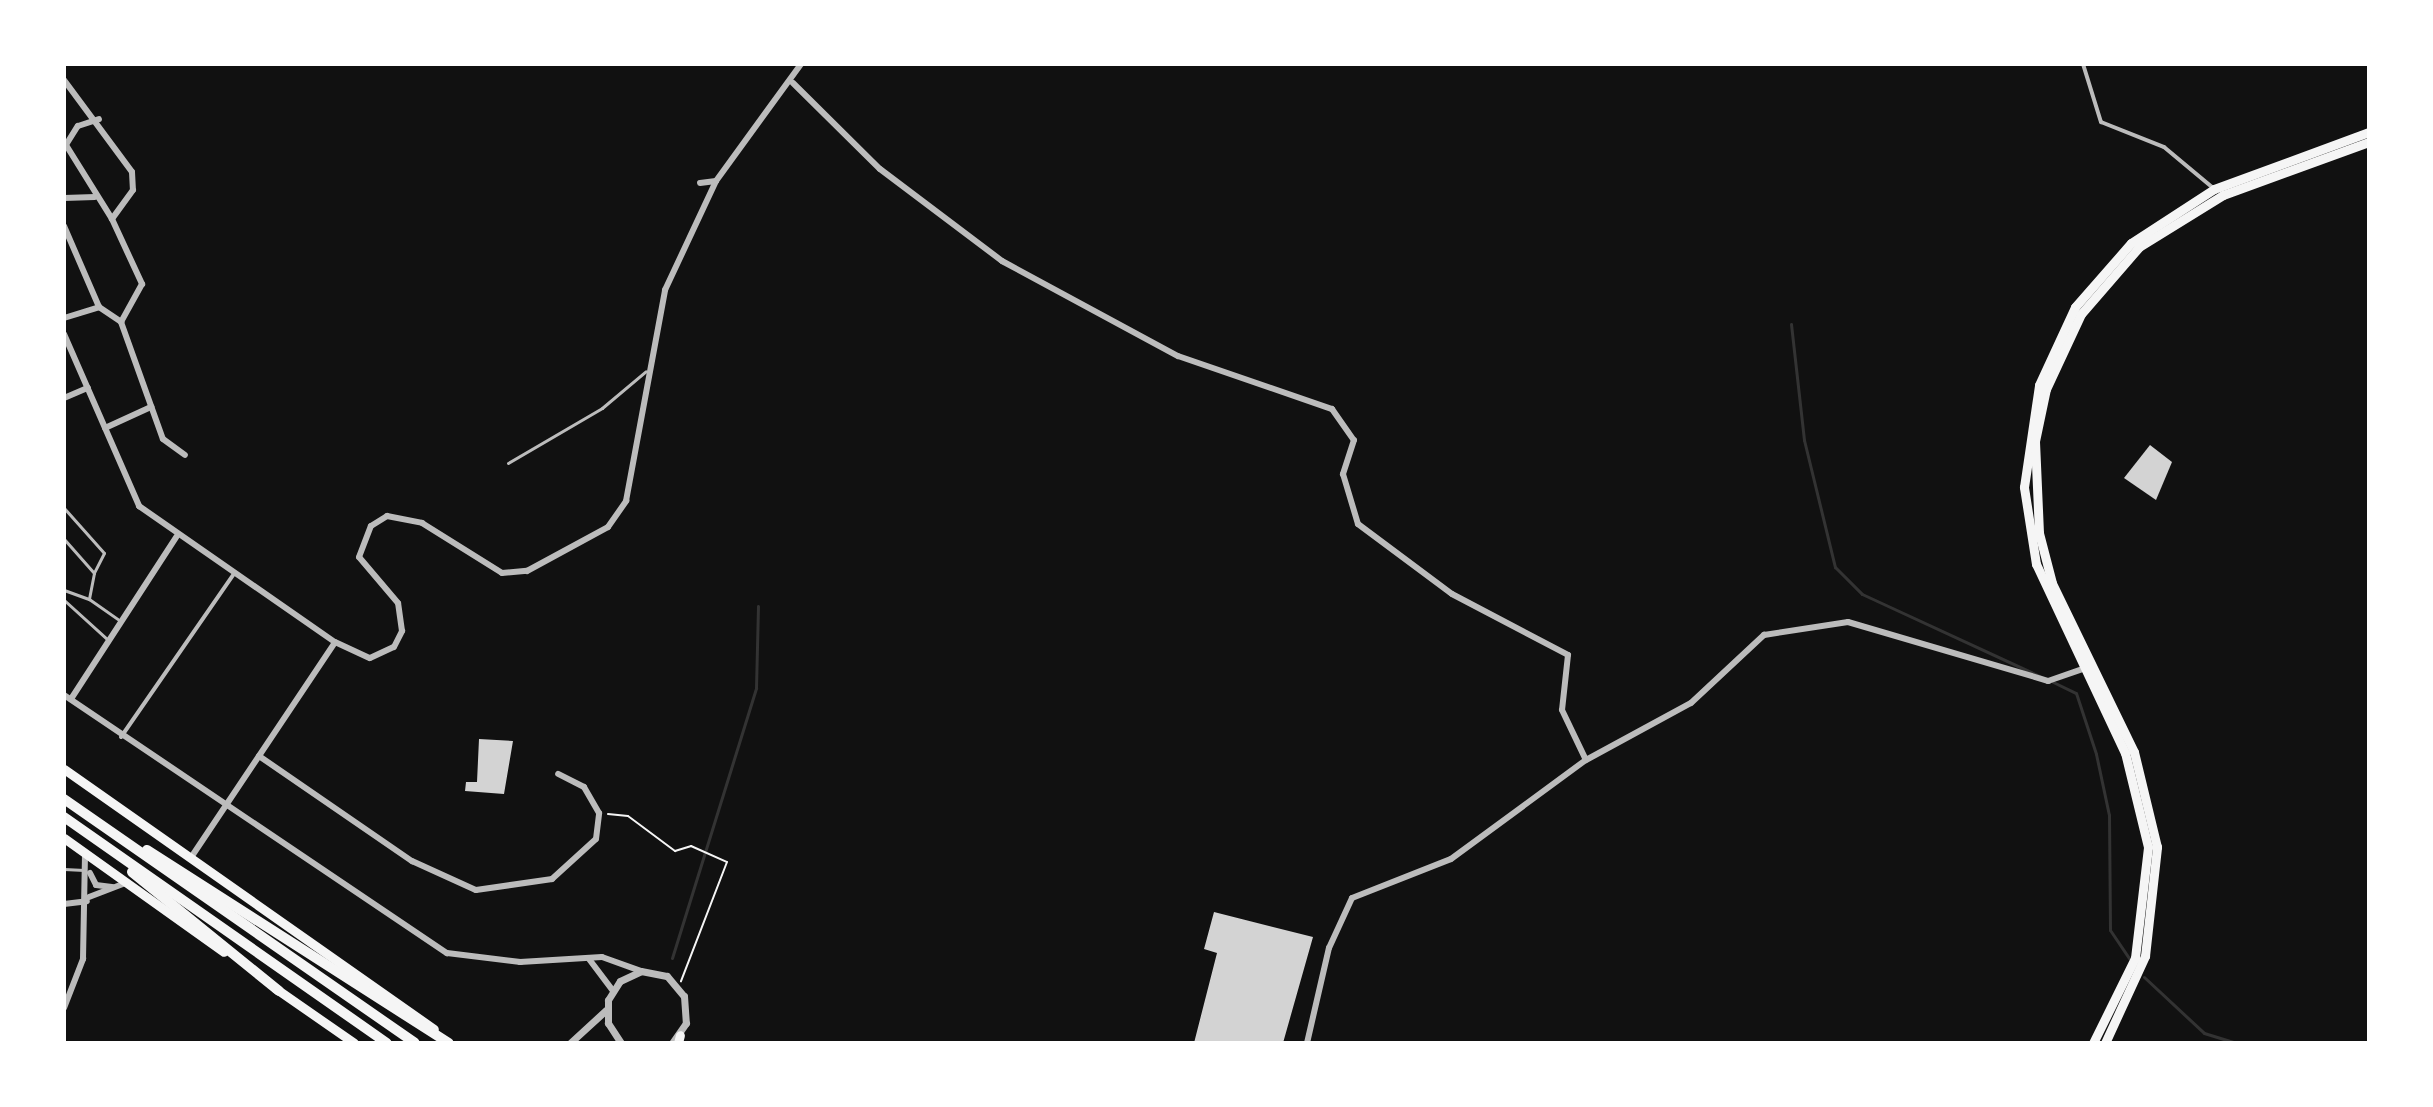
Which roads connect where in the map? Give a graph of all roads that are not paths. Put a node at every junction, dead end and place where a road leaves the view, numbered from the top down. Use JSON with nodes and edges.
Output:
{"nodes":[{"id":1,"x":801,"y":64,"type":"edge"},
{"id":2,"x":2083,"y":64,"type":"edge"},
{"id":3,"x":64,"y":80,"type":"edge"},
{"id":4,"x":793,"y":83,"type":"junction"},
{"id":5,"x":99,"y":119,"type":"junction"},
{"id":6,"x":2369,"y":132,"type":"edge"},
{"id":7,"x":2369,"y":142,"type":"edge"},
{"id":8,"x":65,"y":147,"type":"edge"},
{"id":9,"x":716,"y":181,"type":"junction"},
{"id":10,"x":700,"y":183,"type":"dead end"},
{"id":11,"x":2214,"y":189,"type":"junction"},
{"id":12,"x":95,"y":197,"type":"junction"},
{"id":13,"x":64,"y":198,"type":"edge"},
{"id":14,"x":112,"y":219,"type":"junction"},
{"id":15,"x":64,"y":226,"type":"edge"},
{"id":16,"x":99,"y":307,"type":"junction"},
{"id":17,"x":64,"y":318,"type":"edge"},
{"id":18,"x":121,"y":322,"type":"junction"},
{"id":19,"x":64,"y":334,"type":"edge"},
{"id":20,"x":646,"y":371,"type":"junction"},
{"id":21,"x":88,"y":388,"type":"junction"},
{"id":22,"x":64,"y":398,"type":"edge"},
{"id":23,"x":151,"y":407,"type":"junction"},
{"id":24,"x":105,"y":428,"type":"junction"},
{"id":25,"x":185,"y":455,"type":"dead end"},
{"id":26,"x":508,"y":463,"type":"dead end"},
{"id":27,"x":64,"y":508,"type":"edge"},
{"id":28,"x":177,"y":536,"type":"junction"},
{"id":29,"x":64,"y":539,"type":"edge"},
{"id":30,"x":94,"y":573,"type":"junction"},
{"id":31,"x":234,"y":574,"type":"junction"},
{"id":32,"x":64,"y":590,"type":"edge"},
{"id":33,"x":89,"y":599,"type":"junction"},
{"id":34,"x":64,"y":600,"type":"edge"},
{"id":35,"x":121,"y":621,"type":"junction"},
{"id":36,"x":109,"y":640,"type":"junction"},
{"id":37,"x":335,"y":642,"type":"junction"},
{"id":38,"x":2083,"y":669,"type":"junction"},
{"id":39,"x":68,"y":697,"type":"edge"},
{"id":40,"x":121,"y":737,"type":"junction"},
{"id":41,"x":259,"y":756,"type":"junction"},
{"id":42,"x":1586,"y":760,"type":"junction"},
{"id":43,"x":64,"y":769,"type":"edge"},
{"id":44,"x":558,"y":774,"type":"dead end"},
{"id":45,"x":64,"y":799,"type":"edge"},
{"id":46,"x":224,"y":808,"type":"junction"},
{"id":47,"x":66,"y":818,"type":"edge"},
{"id":48,"x":101,"y":825,"type":"junction"},
{"id":49,"x":64,"y":838,"type":"edge"},
{"id":50,"x":85,"y":853,"type":"junction"},
{"id":51,"x":192,"y":856,"type":"junction"},
{"id":52,"x":64,"y":869,"type":"edge"},
{"id":53,"x":88,"y":870,"type":"junction"},
{"id":54,"x":125,"y":883,"type":"junction"},
{"id":55,"x":114,"y":887,"type":"junction"},
{"id":56,"x":88,"y":899,"type":"junction"},
{"id":57,"x":64,"y":904,"type":"edge"},
{"id":58,"x":586,"y":958,"type":"junction"},
{"id":59,"x":641,"y":971,"type":"junction"},
{"id":60,"x":612,"y":990,"type":"junction"},
{"id":61,"x":279,"y":991,"type":"junction"},
{"id":62,"x":64,"y":1008,"type":"edge"},
{"id":63,"x":606,"y":1010,"type":"junction"},
{"id":64,"x":677,"y":1040,"type":"edge"},
{"id":65,"x":354,"y":1043,"type":"edge"},
{"id":66,"x":387,"y":1043,"type":"edge"},
{"id":67,"x":415,"y":1043,"type":"edge"},
{"id":68,"x":451,"y":1043,"type":"edge"},
{"id":69,"x":570,"y":1043,"type":"edge"},
{"id":70,"x":621,"y":1043,"type":"edge"},
{"id":71,"x":1307,"y":1043,"type":"edge"},
{"id":72,"x":2093,"y":1043,"type":"edge"},
{"id":73,"x":2105,"y":1043,"type":"edge"}],
"edges":[{"from":1,"to":4,"type":"street"},
{"from":2,"to":11,"type":"street"},
{"from":3,"to":5,"type":"street"},
{"from":4,"to":9,"type":"street"},
{"from":4,"to":42,"type":"street"},
{"from":5,"to":8,"type":"street"},
{"from":5,"to":14,"type":"street"},
{"from":6,"to":11,"type":"main road"},
{"from":7,"to":73,"type":"main road"},
{"from":8,"to":12,"type":"street"},
{"from":9,"to":10,"type":"street"},
{"from":9,"to":20,"type":"street"},
{"from":11,"to":38,"type":"main road"},
{"from":12,"to":13,"type":"street"},
{"from":12,"to":14,"type":"street"},
{"from":14,"to":18,"type":"street"},
{"from":15,"to":16,"type":"street"},
{"from":16,"to":17,"type":"street"},
{"from":16,"to":18,"type":"street"},
{"from":18,"to":23,"type":"street"},
{"from":19,"to":21,"type":"street"},
{"from":20,"to":26,"type":"lane"},
{"from":20,"to":37,"type":"street"},
{"from":21,"to":22,"type":"street"},
{"from":21,"to":24,"type":"street"},
{"from":23,"to":24,"type":"street"},
{"from":23,"to":25,"type":"street"},
{"from":24,"to":28,"type":"street"},
{"from":27,"to":30,"type":"lane"},
{"from":28,"to":31,"type":"street"},
{"from":28,"to":35,"type":"street"},
{"from":29,"to":30,"type":"lane"},
{"from":30,"to":33,"type":"lane"},
{"from":31,"to":37,"type":"street"},
{"from":31,"to":40,"type":"street"},
{"from":32,"to":33,"type":"lane"},
{"from":33,"to":35,"type":"lane"},
{"from":34,"to":36,"type":"lane"},
{"from":35,"to":36,"type":"street"},
{"from":36,"to":39,"type":"street"},
{"from":37,"to":41,"type":"street"},
{"from":38,"to":42,"type":"street"},
{"from":38,"to":72,"type":"main road"},
{"from":39,"to":40,"type":"street"},
{"from":40,"to":46,"type":"street"},
{"from":41,"to":44,"type":"street"},
{"from":41,"to":46,"type":"street"},
{"from":42,"to":71,"type":"street"},
{"from":43,"to":51,"type":"main road"},
{"from":45,"to":48,"type":"highway"},
{"from":46,"to":51,"type":"street"},
{"from":46,"to":58,"type":"street"},
{"from":47,"to":61,"type":"highway"},
{"from":47,"to":66,"type":"highway"},
{"from":48,"to":67,"type":"highway"},
{"from":48,"to":68,"type":"highway"},
{"from":49,"to":50,"type":"main road"},
{"from":50,"to":53,"type":"street"},
{"from":50,"to":54,"type":"main road"},
{"from":51,"to":68,"type":"main road"},
{"from":52,"to":53,"type":"lane"},
{"from":53,"to":55,"type":"street"},
{"from":53,"to":56,"type":"street"},
{"from":54,"to":55,"type":"street"},
{"from":54,"to":61,"type":"main road"},
{"from":55,"to":56,"type":"street"},
{"from":56,"to":57,"type":"street"},
{"from":56,"to":62,"type":"street"},
{"from":58,"to":59,"type":"street"},
{"from":58,"to":60,"type":"street"},
{"from":59,"to":60,"type":"street"},
{"from":59,"to":64,"type":"street"},
{"from":60,"to":63,"type":"street"},
{"from":61,"to":65,"type":"main road"},
{"from":63,"to":69,"type":"street"},
{"from":63,"to":70,"type":"street"}]}
